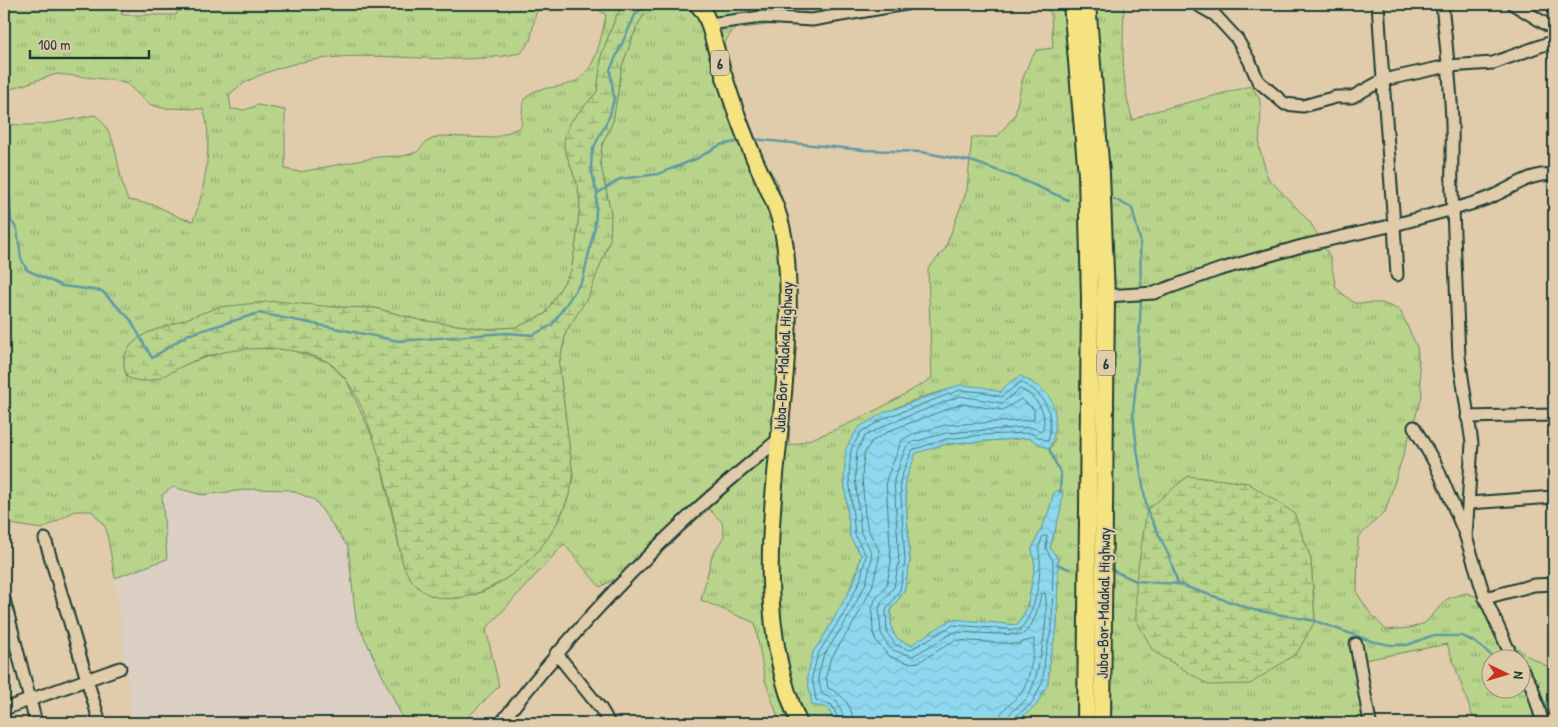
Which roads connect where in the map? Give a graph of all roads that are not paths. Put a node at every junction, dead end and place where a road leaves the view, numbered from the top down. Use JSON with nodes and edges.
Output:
{"nodes":[{"id":1,"x":697,"y":4,"type":"edge"},
{"id":2,"x":902,"y":4,"type":"edge"},
{"id":3,"x":1072,"y":4,"type":"edge"},
{"id":4,"x":1086,"y":4,"type":"edge"},
{"id":5,"x":1196,"y":4,"type":"edge"},
{"id":6,"x":1378,"y":4,"type":"edge"},
{"id":7,"x":1442,"y":4,"type":"edge"},
{"id":8,"x":1513,"y":4,"type":"edge"},
{"id":9,"x":710,"y":24,"type":"junction"},
{"id":10,"x":1554,"y":29,"type":"edge"},
{"id":11,"x":1554,"y":41,"type":"edge"},
{"id":12,"x":1448,"y":66,"type":"junction"},
{"id":13,"x":1383,"y":80,"type":"junction"},
{"id":14,"x":1554,"y":174,"type":"edge"},
{"id":15,"x":1453,"y":209,"type":"junction"},
{"id":16,"x":1394,"y":225,"type":"junction"},
{"id":17,"x":1397,"y":275,"type":"dead end"},
{"id":18,"x":1106,"y":296,"type":"junction"},
{"id":19,"x":1554,"y":415,"type":"edge"},
{"id":20,"x":1467,"y":417,"type":"junction"},
{"id":21,"x":1414,"y":428,"type":"dead end"},
{"id":22,"x":780,"y":438,"type":"junction"},
{"id":23,"x":1554,"y":497,"type":"edge"},
{"id":24,"x":1469,"y":503,"type":"junction"},
{"id":25,"x":1466,"y":537,"type":"junction"},
{"id":26,"x":45,"y":540,"type":"dead end"},
{"id":27,"x":1554,"y":584,"type":"edge"},
{"id":28,"x":1484,"y":598,"type":"junction"},
{"id":29,"x":4,"y":600,"type":"edge"},
{"id":30,"x":1356,"y":644,"type":"dead end"},
{"id":31,"x":1509,"y":650,"type":"edge"},
{"id":32,"x":556,"y":653,"type":"junction"},
{"id":33,"x":120,"y":668,"type":"dead end"},
{"id":34,"x":87,"y":680,"type":"junction"},
{"id":35,"x":1530,"y":684,"type":"edge"},
{"id":36,"x":29,"y":699,"type":"junction"},
{"id":37,"x":4,"y":709,"type":"edge"},
{"id":38,"x":36,"y":723,"type":"edge"},
{"id":39,"x":100,"y":723,"type":"edge"},
{"id":40,"x":501,"y":723,"type":"edge"},
{"id":41,"x":609,"y":723,"type":"edge"},
{"id":42,"x":799,"y":723,"type":"edge"},
{"id":43,"x":1086,"y":723,"type":"edge"},
{"id":44,"x":1102,"y":723,"type":"edge"},
{"id":45,"x":1370,"y":723,"type":"edge"},
{"id":46,"x":1543,"y":723,"type":"edge"}],
"edges":[{"from":1,"to":9,"type":"main road","name":"Juba-Bor-Malakal Highway","number":"6"},
{"from":2,"to":9,"type":"street"},
{"from":3,"to":43,"type":"highway","name":"Juba-Bor-Malakal Highway","number":"6"},
{"from":4,"to":18,"type":"highway","name":"Juba-Bor-Malakal Highway","number":"6"},
{"from":5,"to":13,"type":"street"},
{"from":6,"to":13,"type":"street"},
{"from":7,"to":12,"type":"street"},
{"from":8,"to":10,"type":"street"},
{"from":9,"to":22,"type":"main road","name":"Juba-Bor-Malakal Highway","number":"6"},
{"from":11,"to":12,"type":"street"},
{"from":12,"to":13,"type":"street"},
{"from":12,"to":15,"type":"street"},
{"from":13,"to":16,"type":"street"},
{"from":14,"to":15,"type":"street"},
{"from":15,"to":16,"type":"street"},
{"from":15,"to":20,"type":"street"},
{"from":16,"to":17,"type":"street"},
{"from":16,"to":18,"type":"street"},
{"from":18,"to":44,"type":"highway","name":"Juba-Bor-Malakal Highway","number":"6"},
{"from":19,"to":20,"type":"street"},
{"from":20,"to":24,"type":"street"},
{"from":21,"to":25,"type":"street"},
{"from":22,"to":32,"type":"street"},
{"from":22,"to":42,"type":"main road","name":"Juba-Bor-Malakal Highway","number":"6"},
{"from":23,"to":24,"type":"street"},
{"from":24,"to":25,"type":"street"},
{"from":25,"to":28,"type":"street"},
{"from":26,"to":34,"type":"street"},
{"from":27,"to":28,"type":"street"},
{"from":28,"to":31,"type":"street"},
{"from":29,"to":36,"type":"street"},
{"from":30,"to":45,"type":"street"},
{"from":32,"to":40,"type":"street"},
{"from":32,"to":41,"type":"street"},
{"from":33,"to":34,"type":"street"},
{"from":34,"to":36,"type":"street"},
{"from":34,"to":39,"type":"street"},
{"from":35,"to":46,"type":"street"},
{"from":36,"to":37,"type":"street"},
{"from":36,"to":38,"type":"street"}]}
